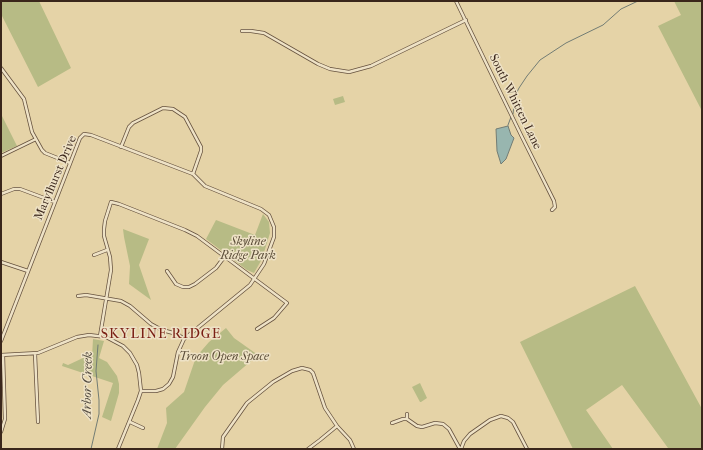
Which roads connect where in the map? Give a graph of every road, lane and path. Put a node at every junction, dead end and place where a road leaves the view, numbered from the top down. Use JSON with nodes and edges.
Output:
{"nodes":[{"id":1,"x":456,"y":1,"type":"edge"},
{"id":2,"x":466,"y":20,"type":"junction"},
{"id":3,"x":242,"y":31,"type":"dead end"},
{"id":4,"x":1,"y":68,"type":"edge"},
{"id":5,"x":36,"y":140,"type":"junction"},
{"id":6,"x":121,"y":146,"type":"junction"},
{"id":7,"x":1,"y":156,"type":"edge"},
{"id":8,"x":70,"y":163,"type":"junction"},
{"id":9,"x":193,"y":174,"type":"junction"},
{"id":10,"x":1,"y":194,"type":"edge"},
{"id":11,"x":55,"y":202,"type":"junction"},
{"id":12,"x":552,"y":210,"type":"dead end"},
{"id":13,"x":107,"y":250,"type":"junction"},
{"id":14,"x":94,"y":255,"type":"dead end"},
{"id":15,"x":224,"y":256,"type":"junction"},
{"id":16,"x":1,"y":262,"type":"edge"},
{"id":17,"x":28,"y":271,"type":"junction"},
{"id":18,"x":167,"y":271,"type":"dead end"},
{"id":19,"x":255,"y":279,"type":"junction"},
{"id":20,"x":78,"y":296,"type":"dead end"},
{"id":21,"x":106,"y":298,"type":"junction"},
{"id":22,"x":257,"y":329,"type":"dead end"},
{"id":23,"x":100,"y":336,"type":"junction"},
{"id":24,"x":184,"y":339,"type":"junction"},
{"id":25,"x":1,"y":340,"type":"edge"},
{"id":26,"x":35,"y":354,"type":"junction"},
{"id":27,"x":2,"y":355,"type":"edge"},
{"id":28,"x":141,"y":391,"type":"junction"},
{"id":29,"x":407,"y":414,"type":"dead end"},
{"id":30,"x":406,"y":419,"type":"junction"},
{"id":31,"x":38,"y":422,"type":"dead end"},
{"id":32,"x":130,"y":422,"type":"junction"},
{"id":33,"x":392,"y":423,"type":"dead end"},
{"id":34,"x":337,"y":426,"type":"junction"},
{"id":35,"x":143,"y":428,"type":"dead end"},
{"id":36,"x":1,"y":432,"type":"edge"},
{"id":37,"x":118,"y":449,"type":"edge"},
{"id":38,"x":222,"y":449,"type":"edge"},
{"id":39,"x":308,"y":449,"type":"edge"},
{"id":40,"x":354,"y":449,"type":"edge"},
{"id":41,"x":461,"y":449,"type":"edge"},
{"id":42,"x":527,"y":449,"type":"edge"}],
"edges":[{"from":1,"to":2,"type":"street","name":"South Whitten Lane"},
{"from":2,"to":3,"type":"street"},
{"from":2,"to":12,"type":"street","name":"South Whitten Lane"},
{"from":4,"to":5,"type":"street"},
{"from":5,"to":7,"type":"street"},
{"from":5,"to":8,"type":"street"},
{"from":6,"to":8,"type":"street","name":"Marylhurst Drive"},
{"from":6,"to":9,"type":"street","name":"Marylhurst Drive"},
{"from":6,"to":9,"type":"street"},
{"from":8,"to":11,"type":"street","name":"Marylhurst Drive"},
{"from":9,"to":19,"type":"street","name":"Marylhurst Drive"},
{"from":10,"to":11,"type":"street"},
{"from":11,"to":17,"type":"street","name":"Marylhurst Drive"},
{"from":13,"to":14,"type":"street"},
{"from":13,"to":15,"type":"street"},
{"from":13,"to":21,"type":"street"},
{"from":15,"to":18,"type":"street"},
{"from":15,"to":19,"type":"street"},
{"from":16,"to":17,"type":"street"},
{"from":17,"to":25,"type":"street","name":"Marylhurst Drive"},
{"from":19,"to":22,"type":"street"},
{"from":19,"to":24,"type":"street"},
{"from":20,"to":21,"type":"street"},
{"from":21,"to":23,"type":"street"},
{"from":21,"to":24,"type":"street"},
{"from":23,"to":26,"type":"street"},
{"from":23,"to":28,"type":"street"},
{"from":24,"to":28,"type":"street"},
{"from":26,"to":27,"type":"street"},
{"from":26,"to":31,"type":"street"},
{"from":27,"to":36,"type":"street"},
{"from":28,"to":32,"type":"street"},
{"from":29,"to":30,"type":"street"},
{"from":30,"to":33,"type":"street"},
{"from":30,"to":41,"type":"street"},
{"from":32,"to":35,"type":"street"},
{"from":32,"to":37,"type":"street"},
{"from":34,"to":38,"type":"street"},
{"from":34,"to":39,"type":"street"},
{"from":34,"to":40,"type":"street"},
{"from":41,"to":42,"type":"street"}]}
